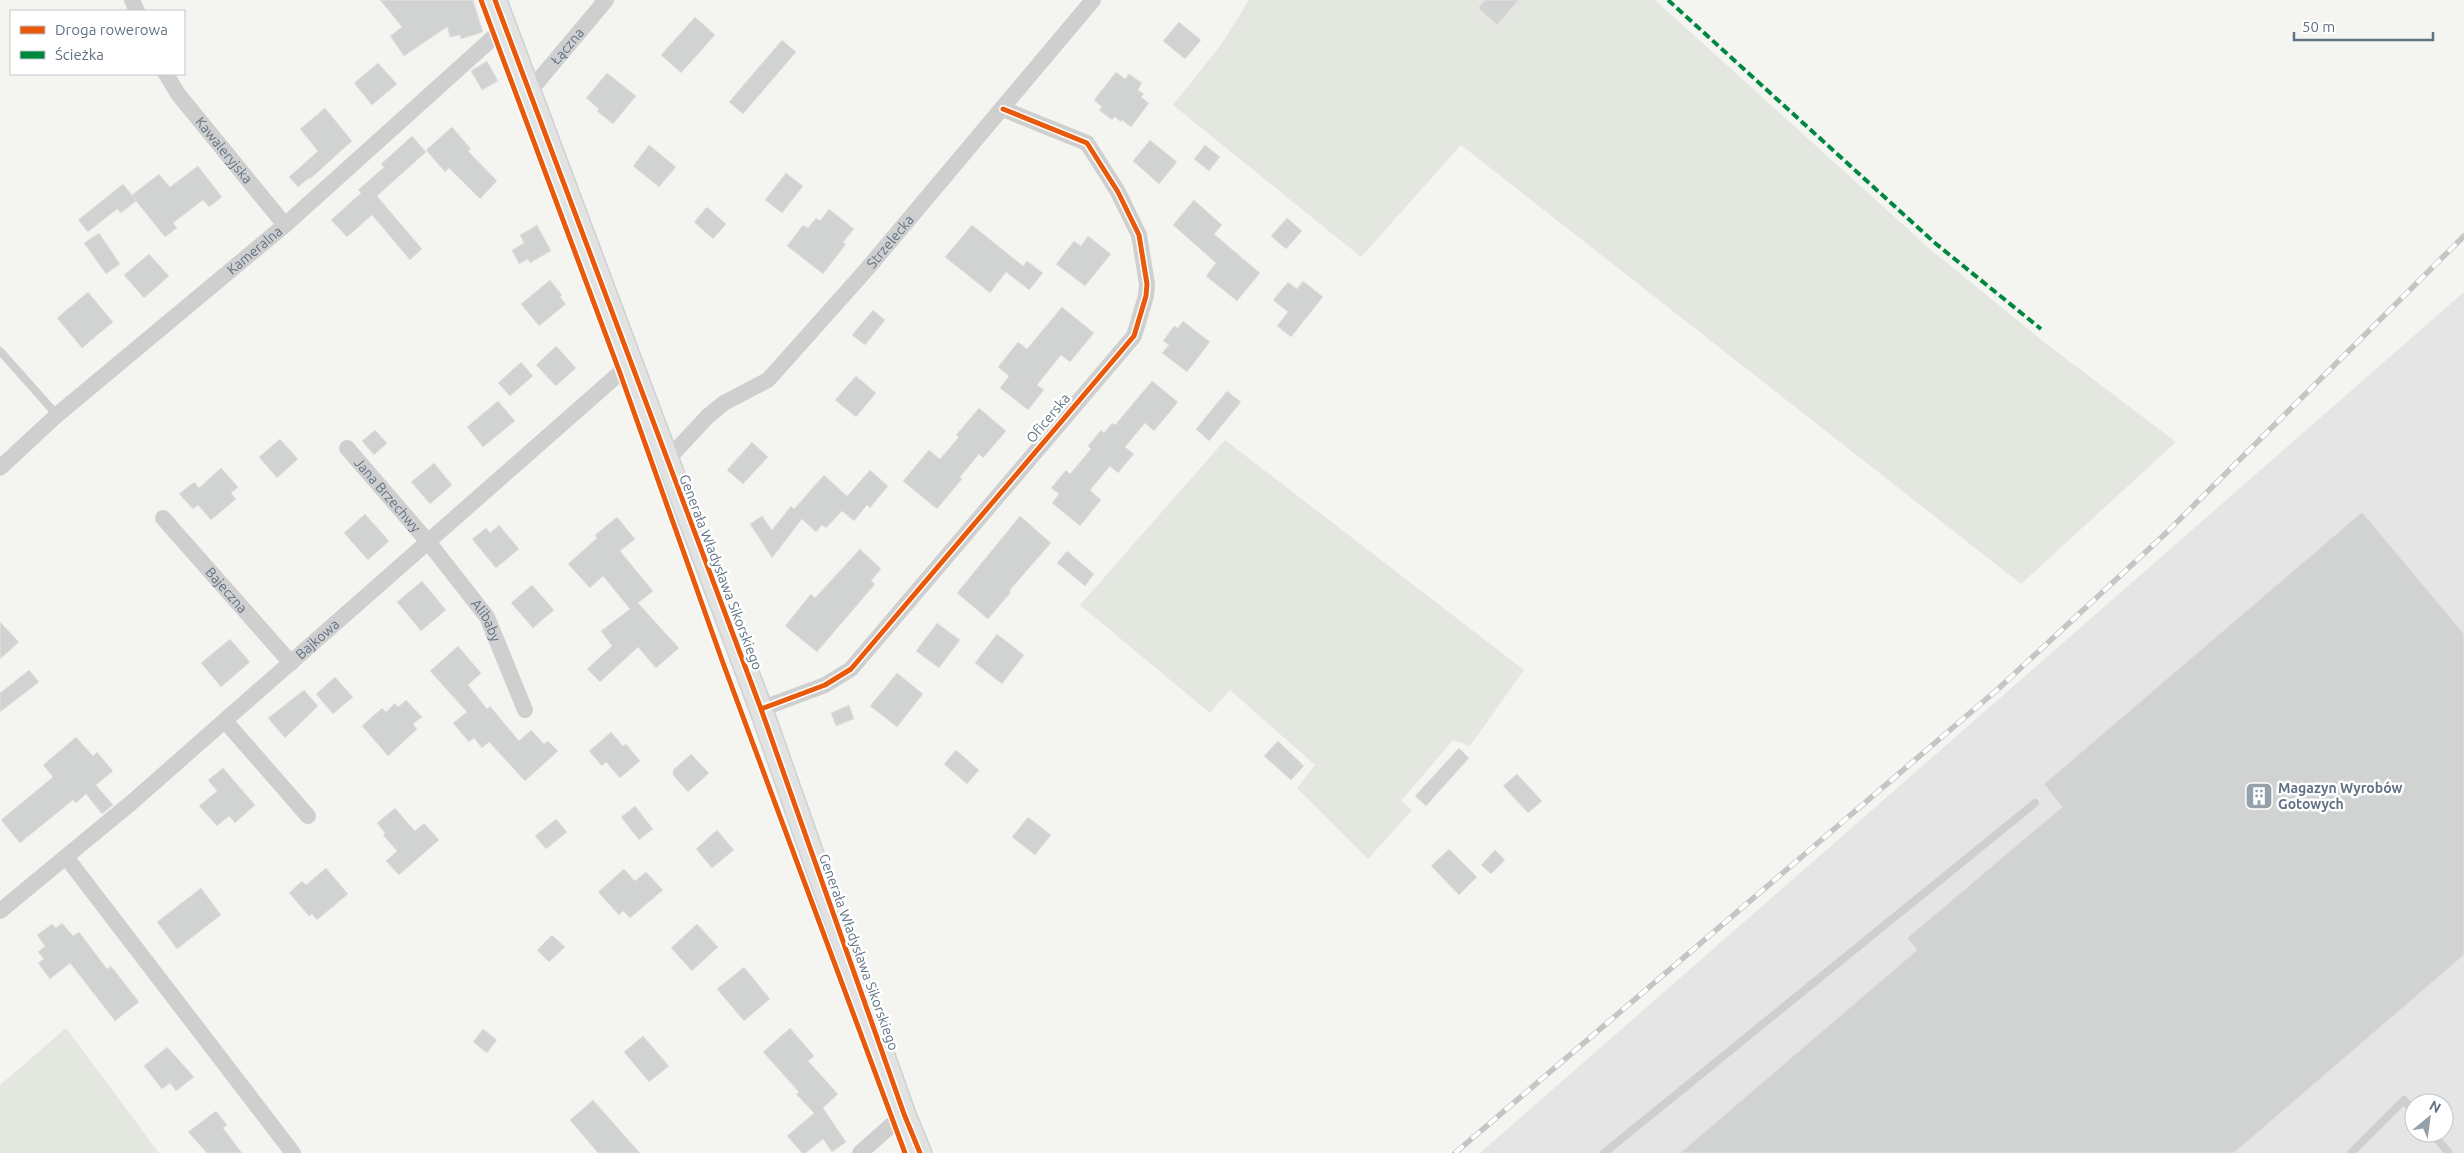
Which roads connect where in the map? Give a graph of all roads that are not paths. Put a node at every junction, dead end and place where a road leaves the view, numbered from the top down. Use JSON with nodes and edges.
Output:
{"nodes":[{"id":1,"x":495,"y":0,"type":"edge"},
{"id":2,"x":606,"y":0,"type":"edge"},
{"id":3,"x":1093,"y":0,"type":"edge"},
{"id":4,"x":505,"y":27,"type":"junction"},
{"id":5,"x":167,"y":75,"type":"edge"},
{"id":6,"x":528,"y":93,"type":"junction"},
{"id":7,"x":1003,"y":109,"type":"junction"},
{"id":8,"x":285,"y":225,"type":"junction"},
{"id":9,"x":0,"y":351,"type":"edge"},
{"id":10,"x":630,"y":364,"type":"junction"},
{"id":11,"x":58,"y":415,"type":"junction"},
{"id":12,"x":347,"y":448,"type":"dead end"},
{"id":13,"x":667,"y":460,"type":"junction"},
{"id":14,"x":0,"y":468,"type":"edge"},
{"id":15,"x":163,"y":518,"type":"dead end"},
{"id":16,"x":429,"y":543,"type":"junction"},
{"id":17,"x":290,"y":663,"type":"junction"},
{"id":18,"x":761,"y":709,"type":"junction"},
{"id":19,"x":525,"y":710,"type":"dead end"},
{"id":20,"x":224,"y":722,"type":"junction"},
{"id":21,"x":2035,"y":803,"type":"dead end"},
{"id":22,"x":308,"y":816,"type":"dead end"},
{"id":23,"x":66,"y":857,"type":"junction"},
{"id":24,"x":0,"y":911,"type":"edge"},
{"id":25,"x":2404,"y":1100,"type":"edge"},
{"id":26,"x":904,"y":1114,"type":"junction"},
{"id":27,"x":2440,"y":1143,"type":"edge"},
{"id":28,"x":293,"y":1153,"type":"edge"},
{"id":29,"x":860,"y":1153,"type":"edge"},
{"id":30,"x":920,"y":1153,"type":"edge"},
{"id":31,"x":1604,"y":1153,"type":"edge"},
{"id":32,"x":2351,"y":1153,"type":"edge"},
{"id":33,"x":2449,"y":1153,"type":"edge"}],
"edges":[{"from":1,"to":4,"type":"street","name":"Generała Władysława Sikorskiego"},
{"from":2,"to":6,"type":"street","name":"Łączna"},
{"from":3,"to":7,"type":"street","name":"Strzelecka"},
{"from":4,"to":6,"type":"street","name":"Generała Władysława Sikorskiego"},
{"from":4,"to":8,"type":"street","name":"Kameralna"},
{"from":5,"to":8,"type":"street","name":"Kawaleryjska"},
{"from":6,"to":10,"type":"street","name":"Generała Władysława Sikorskiego"},
{"from":7,"to":13,"type":"street","name":"Strzelecka"},
{"from":7,"to":18,"type":"street","name":"Oficerska"},
{"from":8,"to":11,"type":"street","name":"Kameralna"},
{"from":9,"to":11,"type":"lane"},
{"from":10,"to":13,"type":"street","name":"Generała Władysława Sikorskiego"},
{"from":10,"to":16,"type":"street","name":"Bajkowa"},
{"from":11,"to":14,"type":"street","name":"Kameralna"},
{"from":12,"to":16,"type":"street","name":"Jana Brzechwy"},
{"from":13,"to":18,"type":"street","name":"Generała Władysława Sikorskiego"},
{"from":15,"to":17,"type":"street","name":"Bajeczna"},
{"from":16,"to":17,"type":"street","name":"Bajkowa"},
{"from":16,"to":19,"type":"street","name":"Alibaby"},
{"from":17,"to":20,"type":"street","name":"Bajkowa"},
{"from":18,"to":26,"type":"street","name":"Generała Władysława Sikorskiego"},
{"from":20,"to":22,"type":"street"},
{"from":20,"to":23,"type":"street","name":"Bajkowa"},
{"from":21,"to":31,"type":"lane"},
{"from":23,"to":24,"type":"street","name":"Bajkowa"},
{"from":23,"to":28,"type":"street"},
{"from":25,"to":32,"type":"lane"},
{"from":26,"to":29,"type":"street"},
{"from":26,"to":30,"type":"street","name":"Generała Władysława Sikorskiego"},
{"from":27,"to":33,"type":"lane"}]}
